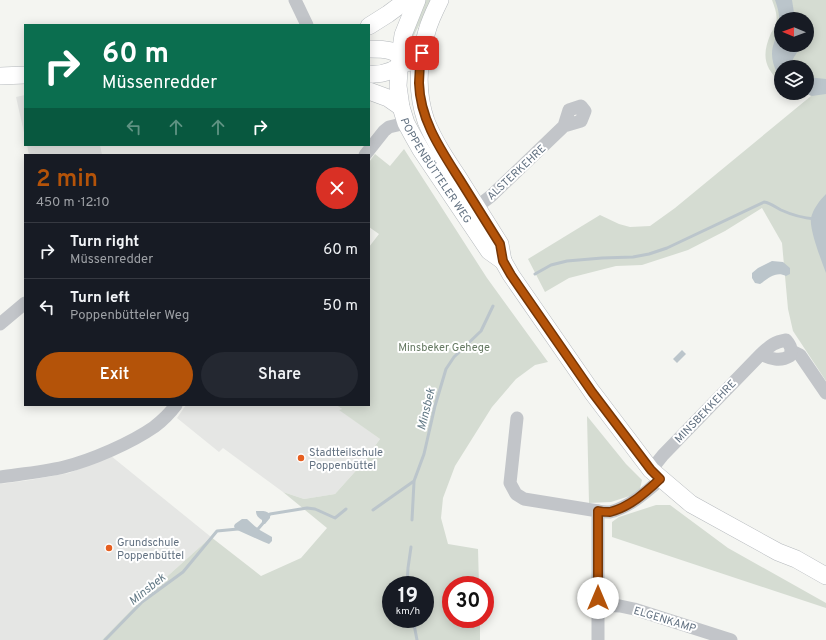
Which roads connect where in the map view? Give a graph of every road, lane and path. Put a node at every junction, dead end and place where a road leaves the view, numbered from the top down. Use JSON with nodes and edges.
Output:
{"nodes":[{"id":1,"x":295,"y":0,"type":"edge"},
{"id":2,"x":407,"y":0,"type":"edge"},
{"id":3,"x":417,"y":0,"type":"edge"},
{"id":4,"x":440,"y":0,"type":"edge"},
{"id":5,"x":307,"y":24,"type":"edge"},
{"id":6,"x":370,"y":25,"type":"edge"},
{"id":7,"x":424,"y":39,"type":"junction"},
{"id":8,"x":370,"y":49,"type":"edge"},
{"id":9,"x":402,"y":61,"type":"junction"},
{"id":10,"x":370,"y":74,"type":"edge"},
{"id":11,"x":24,"y":75,"type":"edge"},
{"id":12,"x":0,"y":76,"type":"edge"},
{"id":13,"x":419,"y":82,"type":"junction"},
{"id":14,"x":370,"y":91,"type":"edge"},
{"id":15,"x":404,"y":115,"type":"junction"},
{"id":16,"x":564,"y":126,"type":"dead end"},
{"id":17,"x":366,"y":154,"type":"edge"},
{"id":18,"x":471,"y":211,"type":"junction"},
{"id":19,"x":24,"y":304,"type":"edge"},
{"id":20,"x":0,"y":324,"type":"edge"},
{"id":21,"x":826,"y":393,"type":"edge"},
{"id":22,"x":175,"y":406,"type":"edge"},
{"id":23,"x":517,"y":418,"type":"dead end"},
{"id":24,"x":656,"y":474,"type":"junction"},
{"id":25,"x":0,"y":477,"type":"edge"},
{"id":26,"x":598,"y":511,"type":"junction"},
{"id":27,"x":778,"y":552,"type":"junction"},
{"id":28,"x":826,"y":576,"type":"edge"},
{"id":29,"x":826,"y":589,"type":"edge"},
{"id":30,"x":598,"y":605,"type":"junction"},
{"id":31,"x":598,"y":640,"type":"edge"},
{"id":32,"x":731,"y":640,"type":"edge"}],
"edges":[{"from":1,"to":5,"type":"street"},
{"from":2,"to":6,"type":"main road"},
{"from":3,"to":9,"type":"main road","name":"POPPENBÜTTELER WEG"},
{"from":4,"to":7,"type":"main road","name":"POPPENBÜTTELER WEG"},
{"from":7,"to":9,"type":"main road","name":"POPPENBÜTTELER WEG"},
{"from":7,"to":13,"type":"main road","name":"POPPENBÜTTELER WEG"},
{"from":8,"to":9,"type":"main road"},
{"from":9,"to":10,"type":"main road"},
{"from":9,"to":13,"type":"main road","name":"POPPENBÜTTELER WEG"},
{"from":9,"to":15,"type":"main road","name":"POPPENBÜTTELER WEG"},
{"from":11,"to":12,"type":"main road"},
{"from":13,"to":18,"type":"main road","name":"POPPENBÜTTELER WEG"},
{"from":14,"to":15,"type":"main road"},
{"from":15,"to":17,"type":"street"},
{"from":15,"to":18,"type":"main road","name":"POPPENBÜTTELER WEG"},
{"from":16,"to":18,"type":"street","name":"ALSTERKEHRE"},
{"from":18,"to":24,"type":"main road","name":"POPPENBÜTTELER WEG"},
{"from":19,"to":20,"type":"street"},
{"from":21,"to":24,"type":"street","name":"MINSBEKKEHRE"},
{"from":22,"to":25,"type":"street"},
{"from":23,"to":26,"type":"street","name":"MINSBEKKEHRE"},
{"from":24,"to":26,"type":"street","name":"MINSBEKKEHRE"},
{"from":24,"to":27,"type":"main road","name":"POPPENBÜTTELER WEG"},
{"from":26,"to":30,"type":"street"},
{"from":27,"to":28,"type":"main road","name":"POPPENBÜTTELER WEG"},
{"from":27,"to":29,"type":"main road","name":"POPPENBÜTTELER WEG"},
{"from":30,"to":31,"type":"street"},
{"from":30,"to":32,"type":"street","name":"ELGENKAMP"}]}
